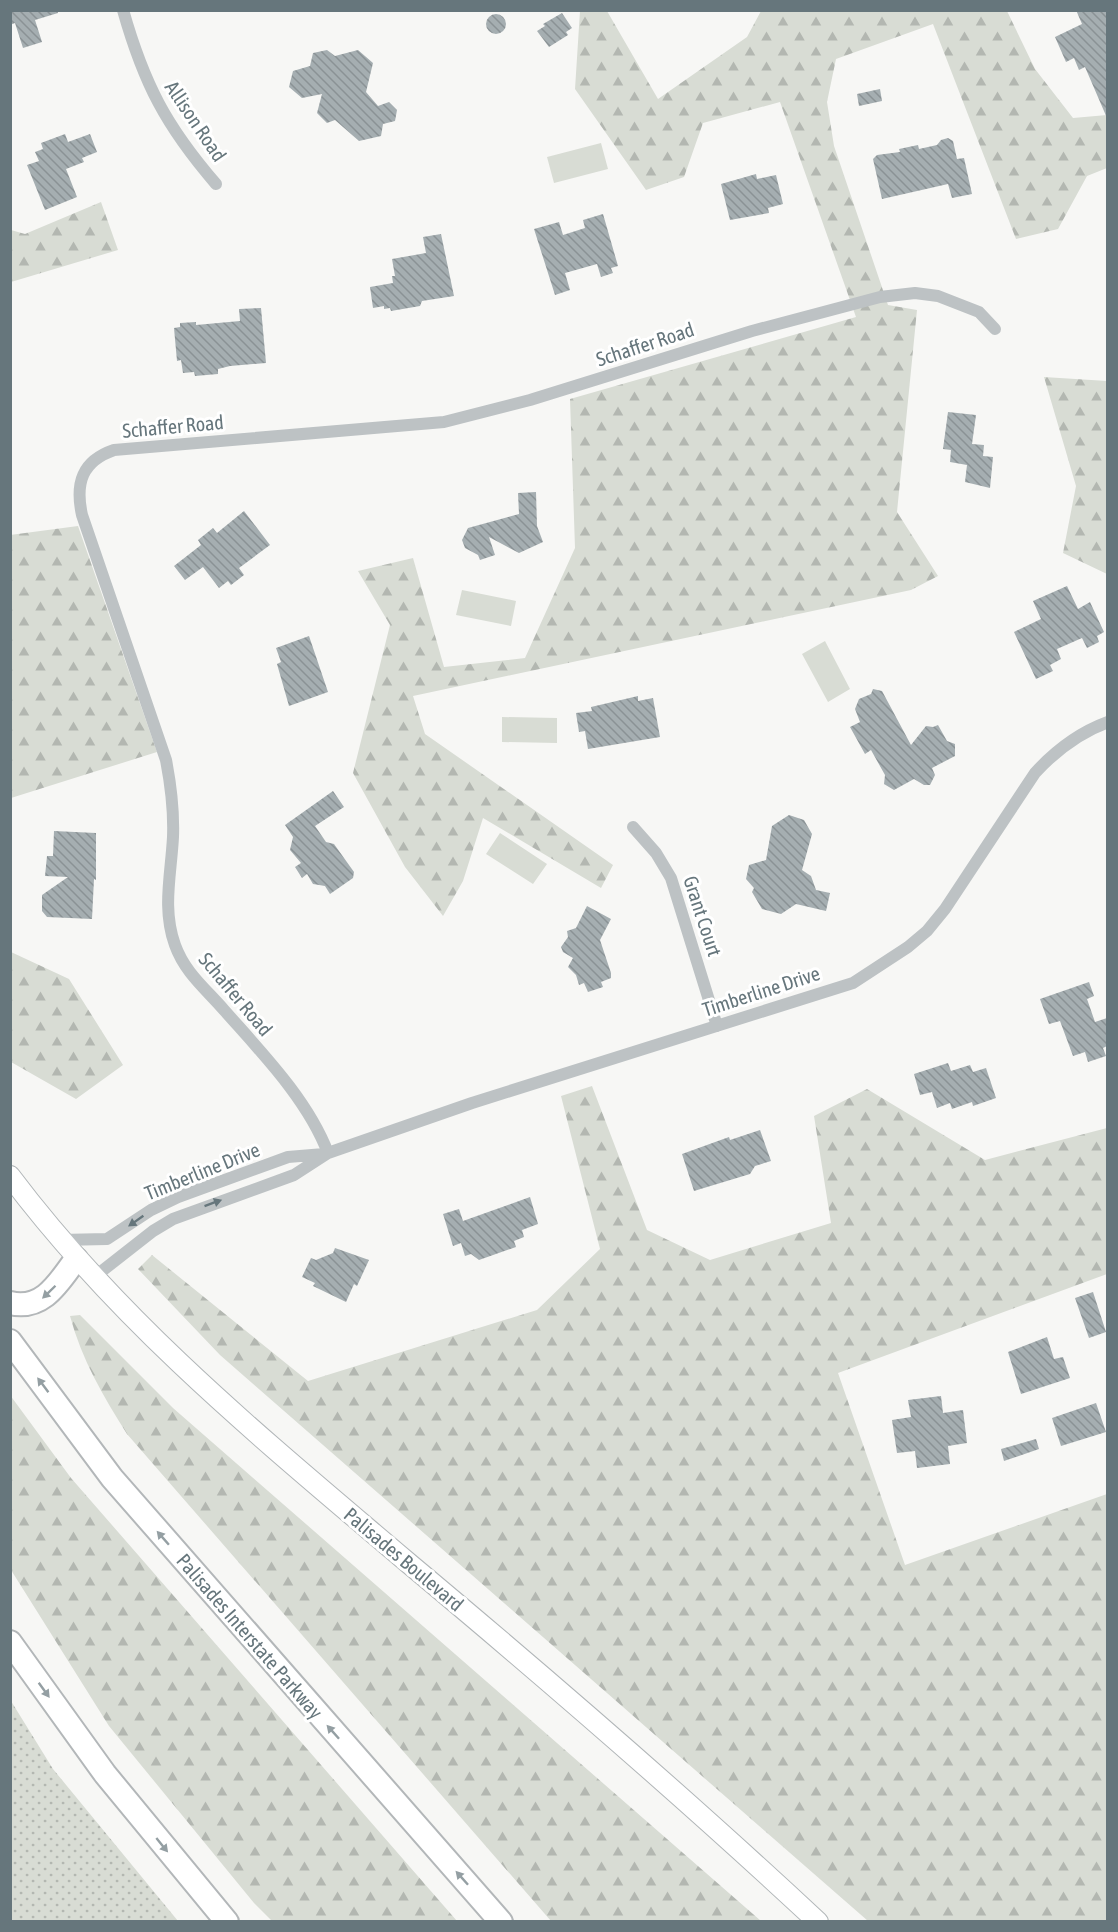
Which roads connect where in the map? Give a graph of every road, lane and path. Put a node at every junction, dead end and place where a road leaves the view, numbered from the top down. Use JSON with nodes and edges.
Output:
{"nodes":[{"id":1,"x":123,"y":10,"type":"edge"},
{"id":2,"x":216,"y":184,"type":"dead end"},
{"id":3,"x":995,"y":329,"type":"dead end"},
{"id":4,"x":1107,"y":722,"type":"edge"},
{"id":5,"x":633,"y":827,"type":"dead end"},
{"id":6,"x":717,"y":1026,"type":"junction"},
{"id":7,"x":328,"y":1153,"type":"junction"},
{"id":8,"x":269,"y":1164,"type":"junction"},
{"id":9,"x":10,"y":1176,"type":"edge"},
{"id":10,"x":276,"y":1181,"type":"junction"},
{"id":11,"x":60,"y":1240,"type":"junction"},
{"id":12,"x":76,"y":1259,"type":"junction"},
{"id":13,"x":93,"y":1278,"type":"junction"},
{"id":14,"x":10,"y":1303,"type":"edge"},
{"id":15,"x":10,"y":1341,"type":"edge"},
{"id":16,"x":10,"y":1644,"type":"edge"},
{"id":17,"x":227,"y":1922,"type":"edge"},
{"id":18,"x":501,"y":1922,"type":"edge"},
{"id":19,"x":818,"y":1922,"type":"edge"}],
"edges":[{"from":1,"to":2,"type":"street","name":"Allison Road"},
{"from":3,"to":7,"type":"street","name":"Schaffer Road"},
{"from":4,"to":6,"type":"street","name":"Timberline Drive"},
{"from":5,"to":6,"type":"street","name":"Grant Court"},
{"from":6,"to":7,"type":"street","name":"Timberline Drive"},
{"from":7,"to":8,"type":"street","name":"Timberline Drive"},
{"from":7,"to":10,"type":"street","name":"Timberline Drive"},
{"from":8,"to":10,"type":"street"},
{"from":8,"to":11,"type":"street","name":"Timberline Drive","one_way":true},
{"from":9,"to":11,"type":"main road","name":"Palisades Boulevard"},
{"from":13,"to":10,"type":"street","name":"Timberline Drive","one_way":true},
{"from":11,"to":12,"type":"main road","name":"Palisades Boulevard"},
{"from":12,"to":13,"type":"main road","name":"Palisades Boulevard"},
{"from":12,"to":14,"type":"highway","one_way":true},
{"from":13,"to":19,"type":"main road","name":"Palisades Boulevard"},
{"from":18,"to":15,"type":"highway","name":"Palisades Interstate Parkway","one_way":true},
{"from":16,"to":17,"type":"highway","one_way":true}]}
